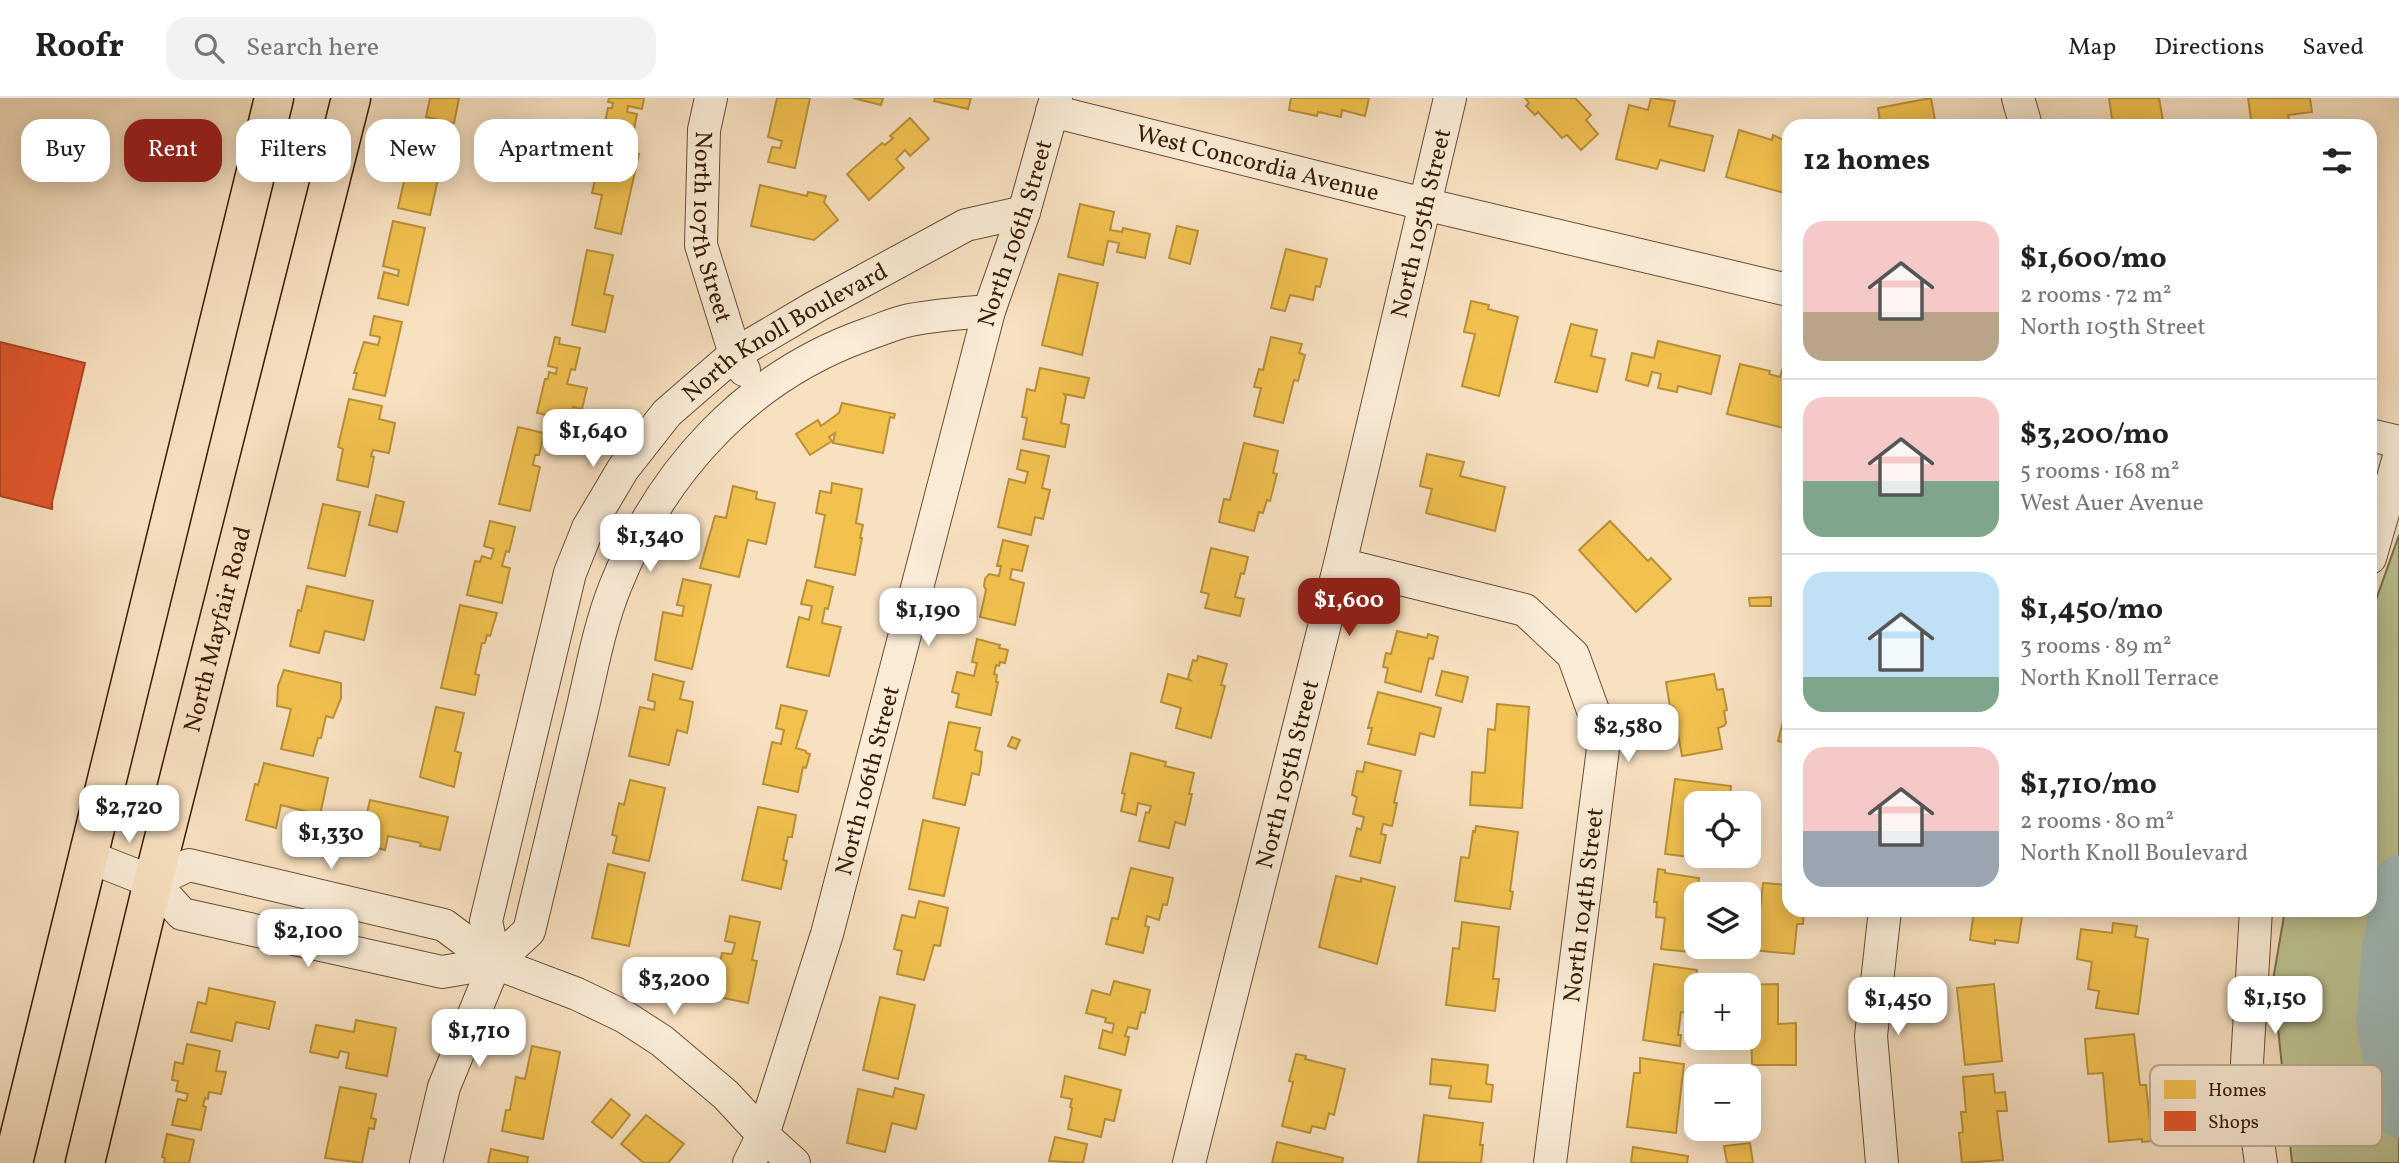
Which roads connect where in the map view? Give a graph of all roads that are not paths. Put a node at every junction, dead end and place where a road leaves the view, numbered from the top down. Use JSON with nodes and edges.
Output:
{"nodes":[{"id":1,"x":274,"y":98,"type":"edge"},
{"id":2,"x":351,"y":98,"type":"edge"},
{"id":3,"x":711,"y":98,"type":"edge"},
{"id":4,"x":1450,"y":98,"type":"edge"},
{"id":5,"x":2018,"y":98,"type":"edge"},
{"id":6,"x":1054,"y":105,"type":"edge"},
{"id":7,"x":2024,"y":119,"type":"edge"},
{"id":8,"x":1424,"y":204,"type":"junction"},
{"id":9,"x":1024,"y":212,"type":"junction"},
{"id":10,"x":1782,"y":289,"type":"edge"},
{"id":11,"x":989,"y":311,"type":"junction"},
{"id":12,"x":736,"y":354,"type":"junction"},
{"id":13,"x":755,"y":393,"type":"junction"},
{"id":14,"x":2377,"y":437,"type":"edge"},
{"id":15,"x":2399,"y":442,"type":"edge"},
{"id":16,"x":2399,"y":457,"type":"edge"},
{"id":17,"x":2377,"y":534,"type":"edge"},
{"id":18,"x":1340,"y":564,"type":"junction"},
{"id":19,"x":87,"y":856,"type":"junction"},
{"id":20,"x":153,"y":882,"type":"junction"},
{"id":21,"x":1884,"y":917,"type":"edge"},
{"id":22,"x":2256,"y":917,"type":"edge"},
{"id":23,"x":495,"y":963,"type":"junction"},
{"id":24,"x":2247,"y":1065,"type":"edge"},
{"id":25,"x":763,"y":1135,"type":"junction"},
{"id":26,"x":13,"y":1163,"type":"edge"},
{"id":27,"x":85,"y":1163,"type":"edge"},
{"id":28,"x":426,"y":1163,"type":"edge"},
{"id":29,"x":749,"y":1163,"type":"edge"},
{"id":30,"x":794,"y":1163,"type":"edge"},
{"id":31,"x":1189,"y":1163,"type":"edge"},
{"id":32,"x":1550,"y":1163,"type":"edge"},
{"id":33,"x":1882,"y":1163,"type":"edge"}],
"edges":[{"from":1,"to":19,"type":"main road"},
{"from":2,"to":20,"type":"main road","name":"North Mayfair Road"},
{"from":3,"to":12,"type":"street","name":"North 107th Street"},
{"from":4,"to":8,"type":"street","name":"North 105th Street"},
{"from":5,"to":7,"type":"street"},
{"from":6,"to":8,"type":"street","name":"West Concordia Avenue"},
{"from":6,"to":9,"type":"street","name":"North 106th Street"},
{"from":8,"to":10,"type":"street","name":"West Concordia Avenue"},
{"from":8,"to":18,"type":"street","name":"North 105th Street"},
{"from":9,"to":11,"type":"street","name":"North 106th Street"},
{"from":9,"to":12,"type":"street","name":"North Knoll Boulevard"},
{"from":11,"to":13,"type":"street","name":"North Knoll Boulevard"},
{"from":11,"to":25,"type":"street","name":"North 106th Street"},
{"from":12,"to":13,"type":"street","name":"North 107th Street"},
{"from":12,"to":23,"type":"street","name":"North Knoll Boulevard"},
{"from":13,"to":23,"type":"street","name":"North Knoll Boulevard"},
{"from":14,"to":15,"type":"street"},
{"from":16,"to":17,"type":"street"},
{"from":18,"to":31,"type":"street","name":"North 105th Street"},
{"from":18,"to":32,"type":"street","name":"North 104th Street"},
{"from":19,"to":20,"type":"street"},
{"from":19,"to":26,"type":"main road"},
{"from":20,"to":23,"type":"street"},
{"from":20,"to":23,"type":"street"},
{"from":20,"to":27,"type":"main road","name":"North Mayfair Road"},
{"from":21,"to":33,"type":"street"},
{"from":22,"to":24,"type":"street"},
{"from":23,"to":25,"type":"street"},
{"from":23,"to":28,"type":"street","name":"North Knoll Boulevard"},
{"from":25,"to":29,"type":"street","name":"North 106th Street"},
{"from":25,"to":30,"type":"street"}]}
